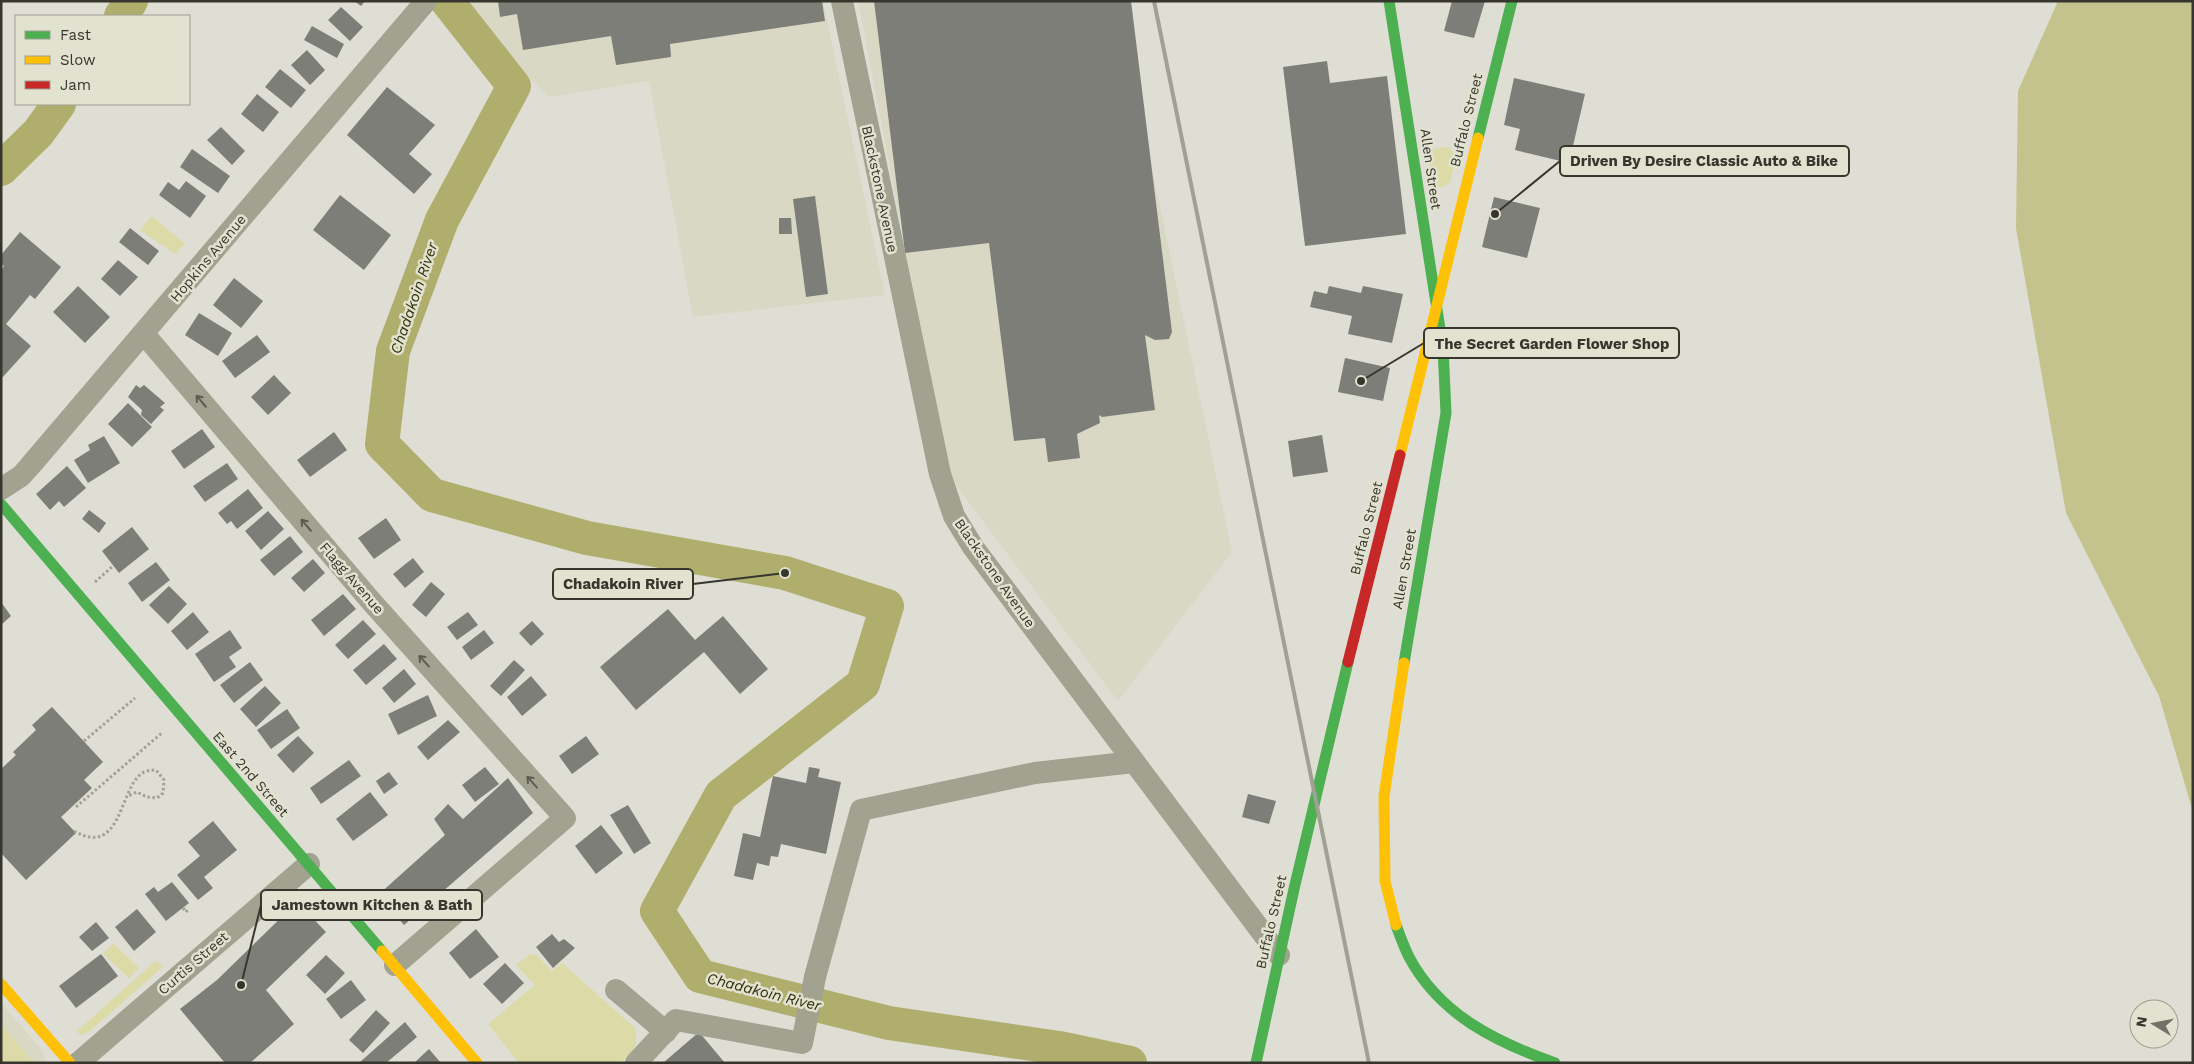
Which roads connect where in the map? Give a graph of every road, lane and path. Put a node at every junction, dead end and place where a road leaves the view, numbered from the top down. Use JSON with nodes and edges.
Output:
{"nodes":[{"id":1,"x":426,"y":1,"type":"edge"},
{"id":2,"x":842,"y":1,"type":"edge"},
{"id":3,"x":1389,"y":1,"type":"edge"},
{"id":4,"x":1512,"y":1,"type":"edge"},
{"id":5,"x":1436,"y":302,"type":"junction"},
{"id":6,"x":144,"y":334,"type":"junction"},
{"id":7,"x":1420,"y":418,"type":"dead end"},
{"id":8,"x":1434,"y":421,"type":"dead end"},
{"id":9,"x":1406,"y":427,"type":"junction"},
{"id":10,"x":1443,"y":432,"type":"junction"},
{"id":11,"x":1,"y":489,"type":"edge"},
{"id":12,"x":1,"y":504,"type":"edge"},
{"id":13,"x":113,"y":566,"type":"dead end"},
{"id":14,"x":95,"y":582,"type":"dead end"},
{"id":15,"x":135,"y":698,"type":"dead end"},
{"id":16,"x":163,"y":732,"type":"dead end"},
{"id":17,"x":84,"y":740,"type":"dead end"},
{"id":18,"x":1134,"y":762,"type":"junction"},
{"id":19,"x":128,"y":796,"type":"junction"},
{"id":20,"x":76,"y":807,"type":"dead end"},
{"id":21,"x":74,"y":831,"type":"dead end"},
{"id":22,"x":309,"y":864,"type":"junction"},
{"id":23,"x":183,"y":908,"type":"dead end"},
{"id":24,"x":189,"y":908,"type":"dead end"},
{"id":25,"x":321,"y":916,"type":"dead end"},
{"id":26,"x":315,"y":921,"type":"dead end"},
{"id":27,"x":1279,"y":955,"type":"junction"},
{"id":28,"x":394,"y":965,"type":"junction"},
{"id":29,"x":1,"y":984,"type":"edge"},
{"id":30,"x":616,"y":990,"type":"dead end"},
{"id":31,"x":666,"y":1032,"type":"junction"},
{"id":32,"x":70,"y":1063,"type":"edge"},
{"id":33,"x":78,"y":1063,"type":"edge"},
{"id":34,"x":477,"y":1063,"type":"edge"},
{"id":35,"x":636,"y":1063,"type":"edge"},
{"id":36,"x":1256,"y":1063,"type":"edge"},
{"id":37,"x":1555,"y":1063,"type":"edge"}],
"edges":[{"from":1,"to":6,"type":"street","name":"Hopkins Avenue"},
{"from":2,"to":18,"type":"street","name":"Blackstone Avenue"},
{"from":3,"to":5,"type":"street","name":"Allen Street"},
{"from":4,"to":5,"type":"street","name":"Buffalo Street"},
{"from":5,"to":9,"type":"street","name":"Buffalo Street"},
{"from":5,"to":10,"type":"street","name":"Allen Street"},
{"from":6,"to":11,"type":"street","name":"Hopkins Avenue"},
{"from":28,"to":6,"type":"street","name":"Flagg Avenue","one_way":true},
{"from":7,"to":9,"type":"street"},
{"from":8,"to":10,"type":"street"},
{"from":9,"to":27,"type":"street","name":"Buffalo Street"},
{"from":10,"to":37,"type":"street","name":"Allen Street"},
{"from":12,"to":22,"type":"street","name":"East 2nd Street"},
{"from":13,"to":14,"type":"path"},
{"from":15,"to":17,"type":"path"},
{"from":16,"to":20,"type":"path"},
{"from":18,"to":27,"type":"street","name":"Blackstone Avenue"},
{"from":18,"to":31,"type":"street"},
{"from":19,"to":19,"type":"path"},
{"from":19,"to":21,"type":"path"},
{"from":22,"to":28,"type":"street","name":"East 2nd Street"},
{"from":22,"to":33,"type":"street","name":"Curtis Street"},
{"from":23,"to":24,"type":"path"},
{"from":25,"to":26,"type":"path"},
{"from":27,"to":36,"type":"street","name":"Buffalo Street"},
{"from":28,"to":34,"type":"street","name":"East 2nd Street"},
{"from":29,"to":32,"type":"street"},
{"from":30,"to":31,"type":"street"},
{"from":31,"to":35,"type":"street"}]}
